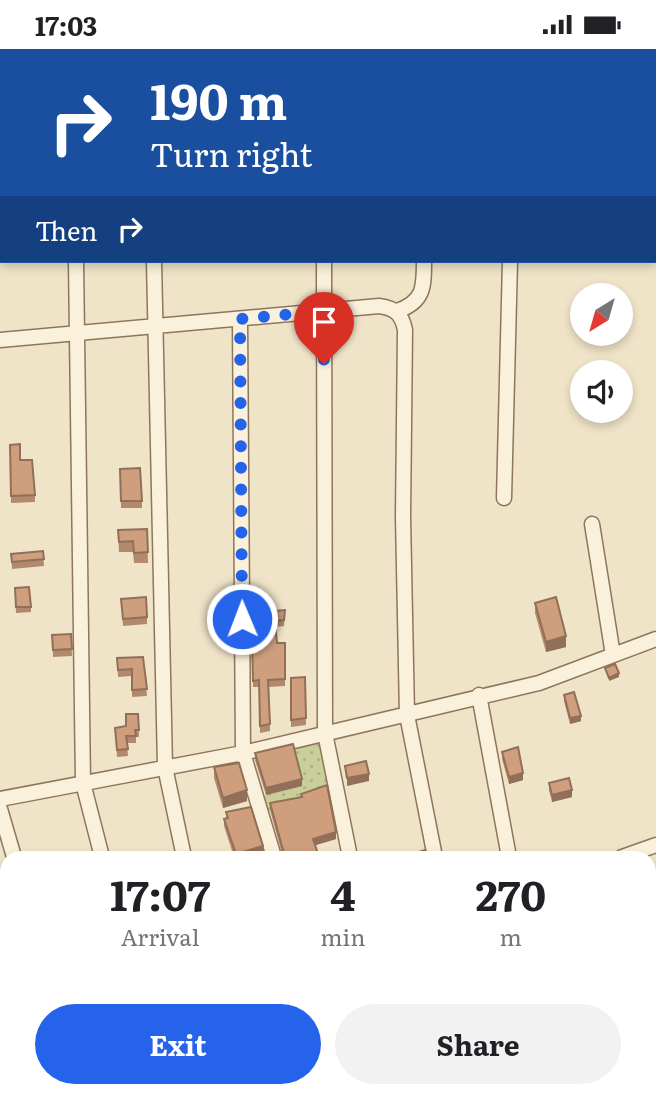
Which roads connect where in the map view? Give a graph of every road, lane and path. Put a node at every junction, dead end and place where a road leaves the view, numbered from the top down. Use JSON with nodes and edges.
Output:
{"nodes":[{"id":1,"x":76,"y":263,"type":"edge"},
{"id":2,"x":154,"y":263,"type":"edge"},
{"id":3,"x":324,"y":263,"type":"edge"},
{"id":4,"x":424,"y":263,"type":"edge"},
{"id":5,"x":510,"y":263,"type":"edge"},
{"id":6,"x":323,"y":311,"type":"junction"},
{"id":7,"x":397,"y":311,"type":"junction"},
{"id":8,"x":240,"y":319,"type":"junction"},
{"id":9,"x":153,"y":327,"type":"junction"},
{"id":10,"x":75,"y":332,"type":"junction"},
{"id":11,"x":0,"y":340,"type":"edge"},
{"id":12,"x":504,"y":498,"type":"dead end"},
{"id":13,"x":592,"y":524,"type":"dead end"},
{"id":14,"x":656,"y":639,"type":"edge"},
{"id":15,"x":613,"y":655,"type":"junction"},
{"id":16,"x":479,"y":695,"type":"junction"},
{"id":17,"x":407,"y":715,"type":"junction"},
{"id":18,"x":325,"y":733,"type":"junction"},
{"id":19,"x":243,"y":753,"type":"junction"},
{"id":20,"x":165,"y":767,"type":"junction"},
{"id":21,"x":83,"y":783,"type":"junction"},
{"id":22,"x":0,"y":799,"type":"edge"},
{"id":23,"x":0,"y":809,"type":"edge"},
{"id":24,"x":656,"y":845,"type":"edge"},
{"id":25,"x":12,"y":851,"type":"edge"},
{"id":26,"x":100,"y":851,"type":"edge"},
{"id":27,"x":183,"y":851,"type":"edge"},
{"id":28,"x":272,"y":851,"type":"edge"},
{"id":29,"x":349,"y":851,"type":"edge"},
{"id":30,"x":434,"y":851,"type":"edge"},
{"id":31,"x":508,"y":851,"type":"edge"},
{"id":32,"x":639,"y":851,"type":"edge"}],
"edges":[{"from":1,"to":10,"type":"street"},
{"from":2,"to":9,"type":"street"},
{"from":3,"to":6,"type":"street"},
{"from":4,"to":7,"type":"street"},
{"from":5,"to":12,"type":"street"},
{"from":6,"to":7,"type":"street"},
{"from":6,"to":8,"type":"street"},
{"from":6,"to":18,"type":"street"},
{"from":7,"to":17,"type":"street"},
{"from":8,"to":9,"type":"street"},
{"from":8,"to":19,"type":"street"},
{"from":9,"to":10,"type":"street"},
{"from":9,"to":20,"type":"street"},
{"from":10,"to":11,"type":"street"},
{"from":10,"to":21,"type":"street"},
{"from":13,"to":15,"type":"street"},
{"from":14,"to":15,"type":"street"},
{"from":15,"to":16,"type":"street"},
{"from":16,"to":17,"type":"street"},
{"from":16,"to":31,"type":"street"},
{"from":17,"to":18,"type":"street"},
{"from":17,"to":30,"type":"street"},
{"from":18,"to":19,"type":"street"},
{"from":18,"to":29,"type":"street"},
{"from":19,"to":20,"type":"street"},
{"from":19,"to":28,"type":"street"},
{"from":20,"to":21,"type":"street"},
{"from":20,"to":27,"type":"street"},
{"from":21,"to":22,"type":"street"},
{"from":21,"to":26,"type":"street"},
{"from":23,"to":25,"type":"street"},
{"from":24,"to":32,"type":"street"}]}
